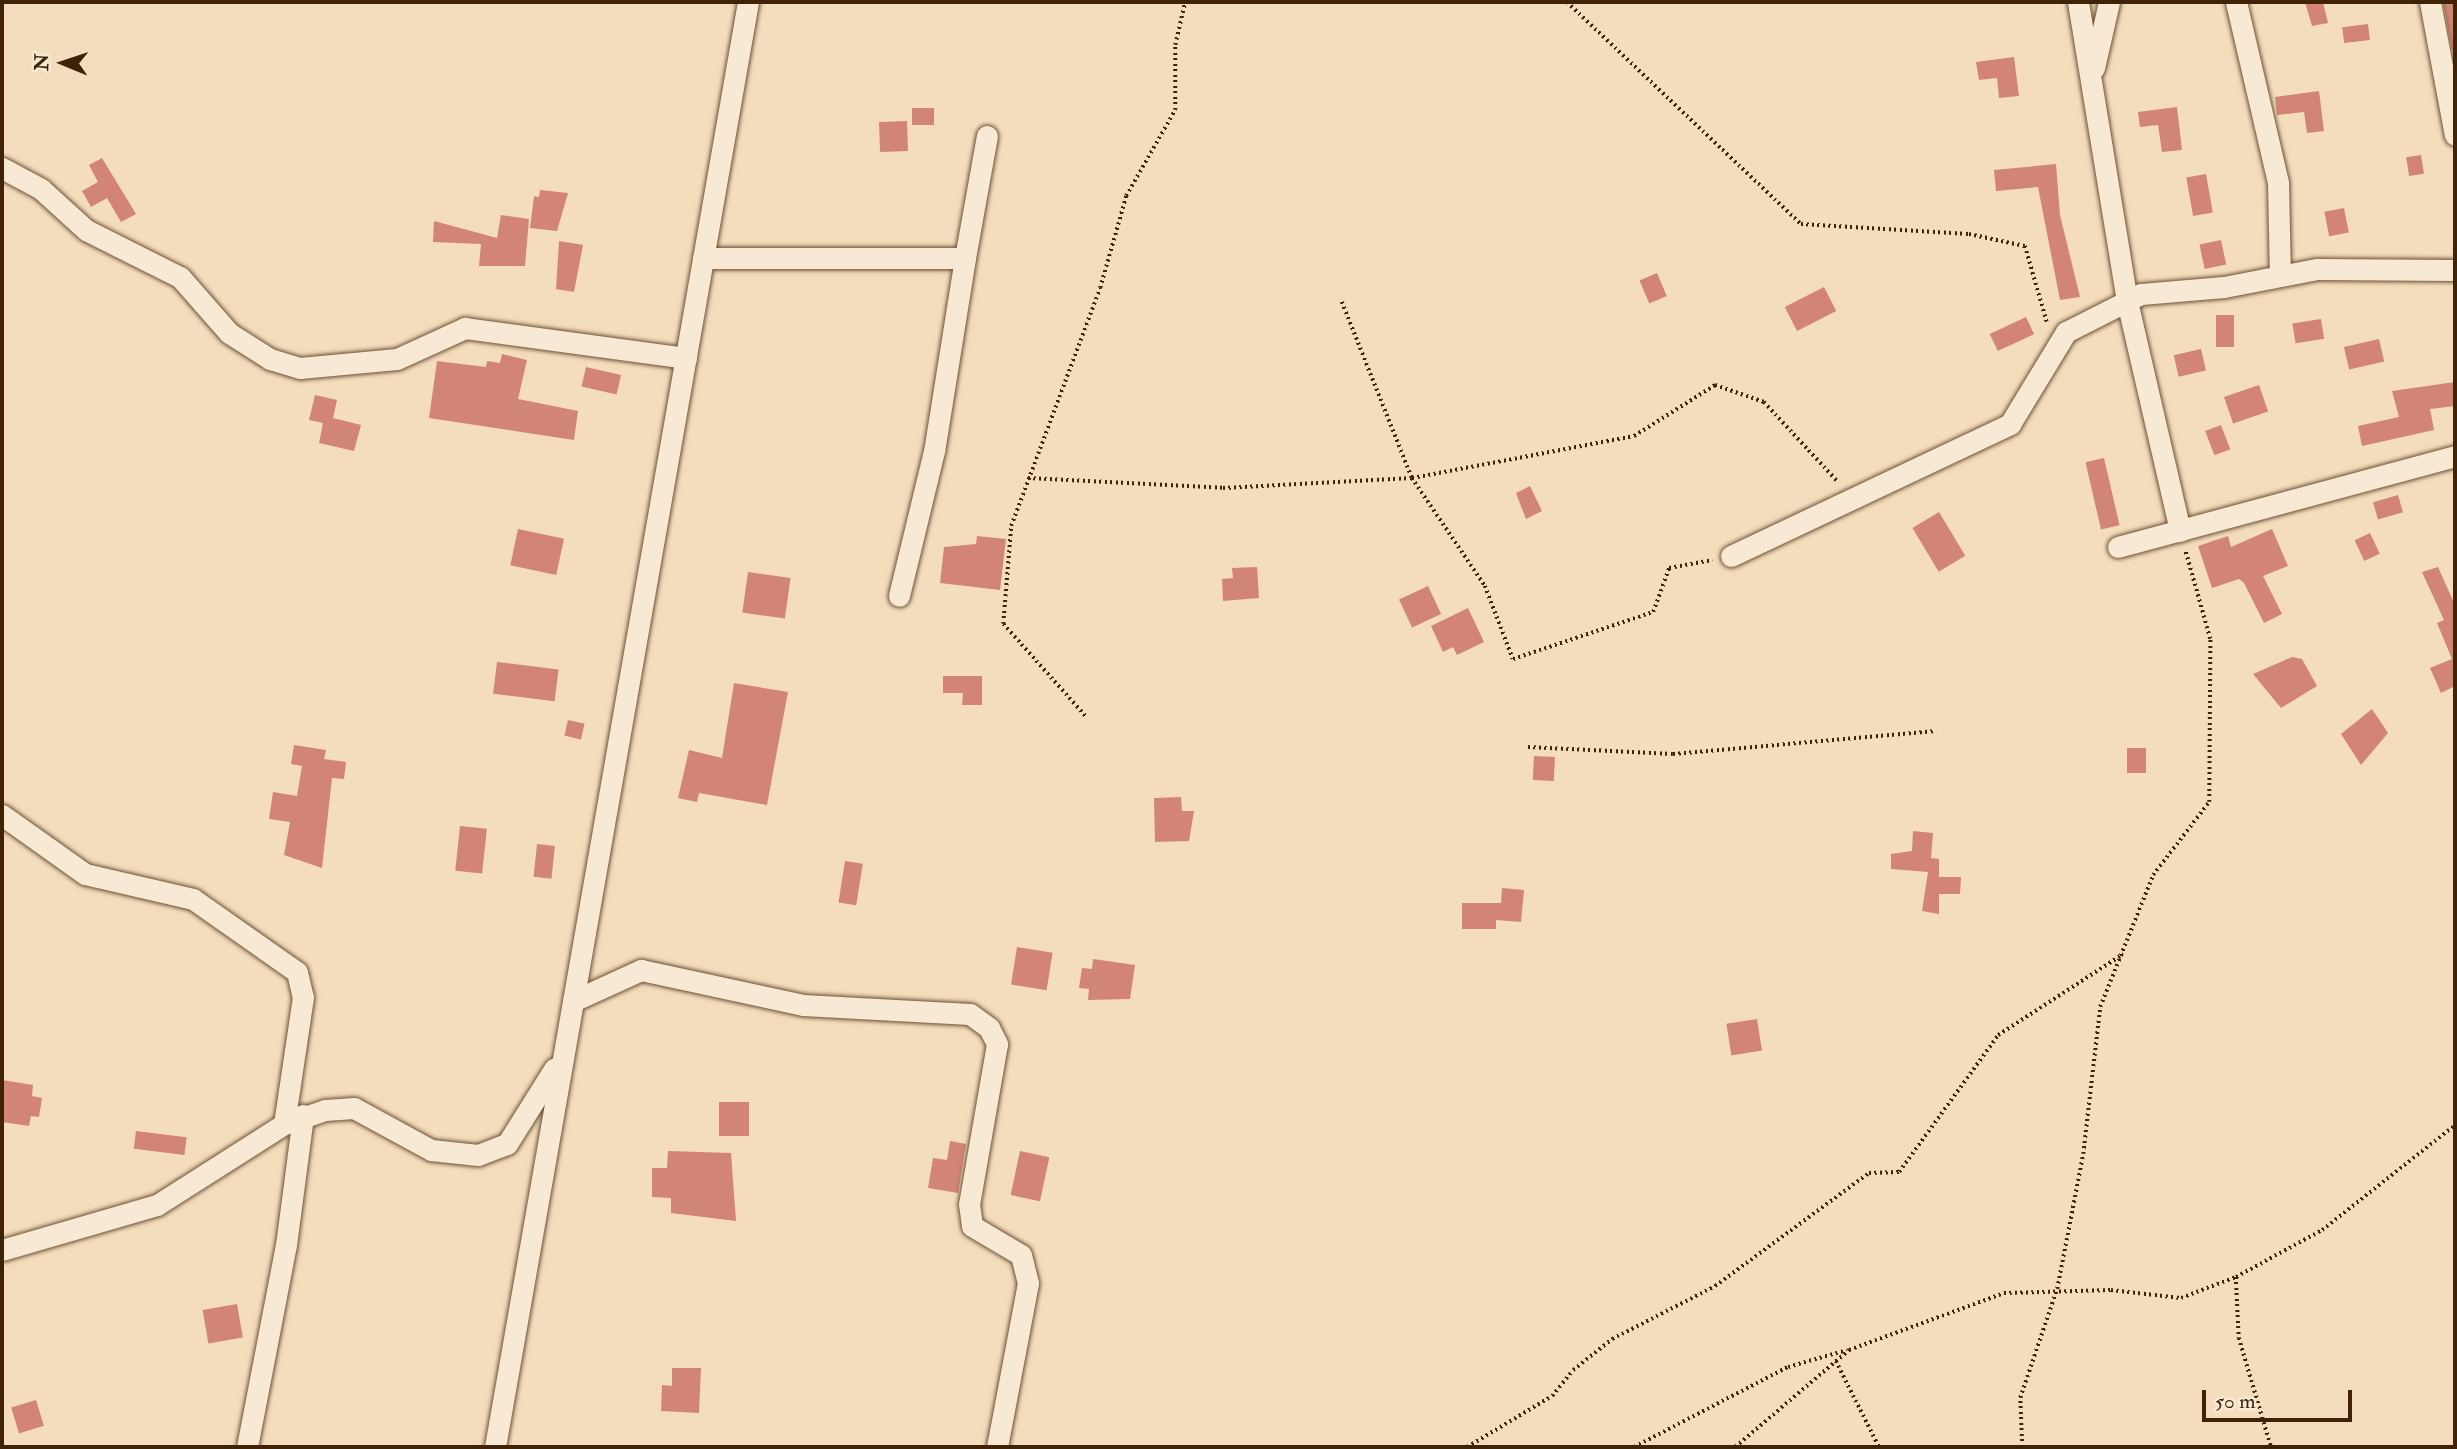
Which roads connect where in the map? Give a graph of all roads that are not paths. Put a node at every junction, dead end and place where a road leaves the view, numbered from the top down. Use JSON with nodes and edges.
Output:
{"nodes":[{"id":1,"x":748,"y":2,"type":"edge"},
{"id":2,"x":2078,"y":2,"type":"edge"},
{"id":3,"x":2109,"y":2,"type":"edge"},
{"id":4,"x":2236,"y":2,"type":"edge"},
{"id":5,"x":2430,"y":2,"type":"edge"},
{"id":6,"x":2091,"y":79,"type":"junction"},
{"id":7,"x":2455,"y":135,"type":"edge"},
{"id":8,"x":987,"y":136,"type":"dead end"},
{"id":9,"x":2,"y":168,"type":"edge"},
{"id":10,"x":703,"y":258,"type":"junction"},
{"id":11,"x":965,"y":258,"type":"junction"},
{"id":12,"x":2455,"y":270,"type":"edge"},
{"id":13,"x":2280,"y":275,"type":"junction"},
{"id":14,"x":2127,"y":301,"type":"junction"},
{"id":15,"x":686,"y":358,"type":"junction"},
{"id":16,"x":2455,"y":456,"type":"edge"},
{"id":17,"x":2180,"y":531,"type":"junction"},
{"id":18,"x":2118,"y":547,"type":"dead end"},
{"id":19,"x":1731,"y":556,"type":"road end"},
{"id":20,"x":899,"y":596,"type":"dead end"},
{"id":21,"x":2,"y":816,"type":"edge"},
{"id":22,"x":573,"y":1001,"type":"junction"},
{"id":23,"x":559,"y":1061,"type":"junction"},
{"id":24,"x":293,"y":1119,"type":"junction"},
{"id":25,"x":2,"y":1250,"type":"edge"},
{"id":26,"x":247,"y":1447,"type":"edge"},
{"id":27,"x":495,"y":1447,"type":"edge"},
{"id":28,"x":997,"y":1447,"type":"edge"}],
"edges":[{"from":1,"to":10,"type":"street"},
{"from":2,"to":6,"type":"street"},
{"from":3,"to":6,"type":"street"},
{"from":4,"to":13,"type":"street"},
{"from":5,"to":7,"type":"street"},
{"from":6,"to":14,"type":"street"},
{"from":8,"to":11,"type":"street"},
{"from":9,"to":15,"type":"street"},
{"from":10,"to":11,"type":"street"},
{"from":10,"to":15,"type":"street"},
{"from":11,"to":20,"type":"street"},
{"from":12,"to":13,"type":"street"},
{"from":13,"to":14,"type":"street"},
{"from":14,"to":17,"type":"street"},
{"from":14,"to":19,"type":"street"},
{"from":15,"to":22,"type":"street"},
{"from":16,"to":17,"type":"street"},
{"from":17,"to":18,"type":"street"},
{"from":21,"to":24,"type":"street"},
{"from":22,"to":23,"type":"street"},
{"from":22,"to":28,"type":"street"},
{"from":23,"to":24,"type":"street"},
{"from":23,"to":27,"type":"street"},
{"from":24,"to":25,"type":"street"},
{"from":24,"to":26,"type":"street"}]}
